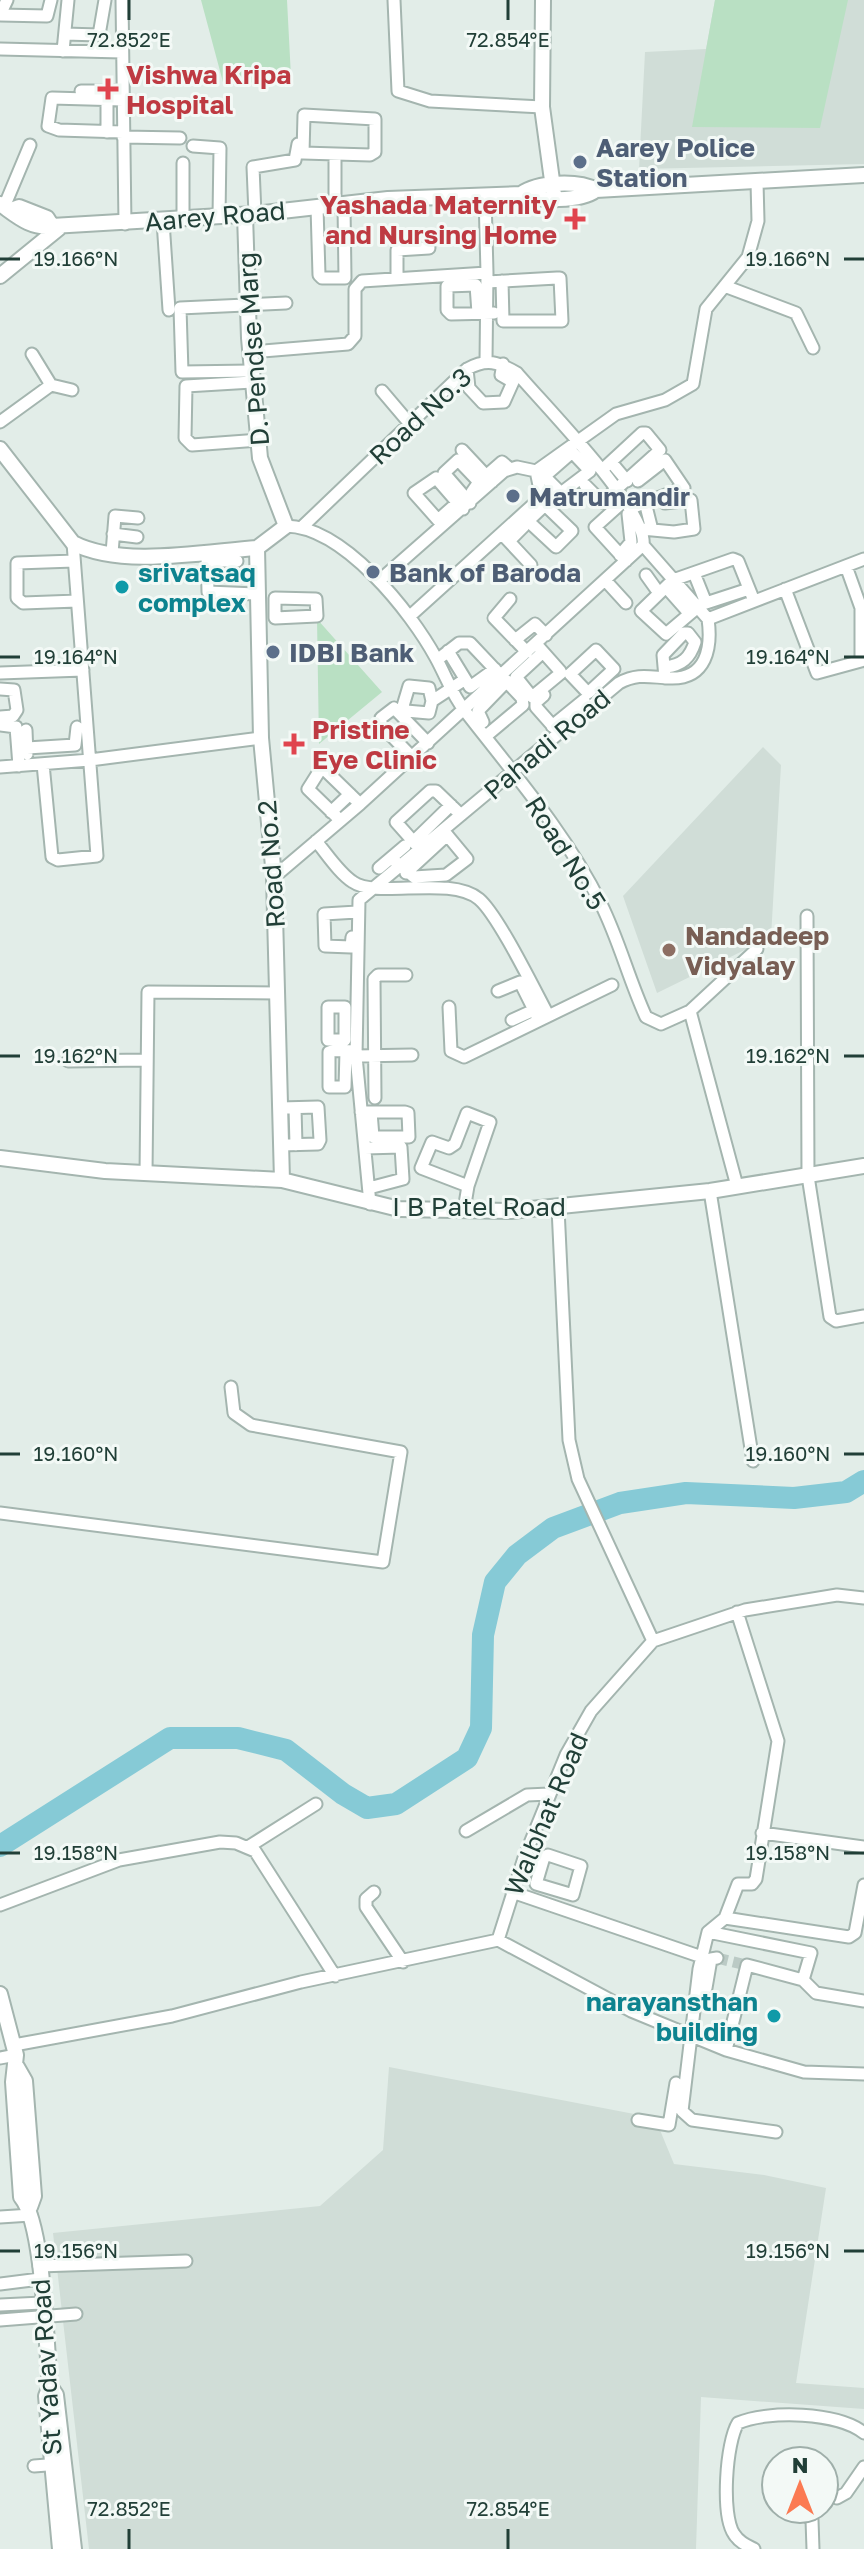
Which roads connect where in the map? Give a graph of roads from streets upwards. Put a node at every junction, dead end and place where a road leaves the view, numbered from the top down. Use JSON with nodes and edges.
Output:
{"nodes":[{"id":1,"x":7,"y":0,"type":"edge"},
{"id":2,"x":51,"y":0,"type":"edge"},
{"id":3,"x":68,"y":0,"type":"edge"},
{"id":4,"x":105,"y":0,"type":"edge"},
{"id":5,"x":122,"y":0,"type":"edge"},
{"id":6,"x":394,"y":0,"type":"edge"},
{"id":7,"x":543,"y":0,"type":"edge"},
{"id":8,"x":0,"y":15,"type":"edge"},
{"id":9,"x":65,"y":34,"type":"junction"},
{"id":10,"x":0,"y":49,"type":"edge"},
{"id":11,"x":63,"y":51,"type":"junction"},
{"id":12,"x":122,"y":52,"type":"junction"},
{"id":13,"x":56,"y":91,"type":"dead end"},
{"id":14,"x":122,"y":96,"type":"junction"},
{"id":15,"x":107,"y":99,"type":"junction"},
{"id":16,"x":542,"y":107,"type":"junction"},
{"id":17,"x":298,"y":111,"type":"dead end"},
{"id":18,"x":107,"y":132,"type":"junction"},
{"id":19,"x":123,"y":135,"type":"junction"},
{"id":20,"x":180,"y":138,"type":"dead end"},
{"id":21,"x":30,"y":145,"type":"dead end"},
{"id":22,"x":193,"y":146,"type":"dead end"},
{"id":23,"x":335,"y":155,"type":"junction"},
{"id":24,"x":183,"y":163,"type":"dead end"},
{"id":25,"x":864,"y":175,"type":"edge"},
{"id":26,"x":757,"y":182,"type":"junction"},
{"id":27,"x":554,"y":191,"type":"junction"},
{"id":28,"x":485,"y":195,"type":"junction"},
{"id":29,"x":340,"y":205,"type":"junction"},
{"id":30,"x":5,"y":207,"type":"edge"},
{"id":31,"x":317,"y":207,"type":"junction"},
{"id":32,"x":250,"y":215,"type":"junction"},
{"id":33,"x":219,"y":217,"type":"junction"},
{"id":34,"x":183,"y":219,"type":"junction"},
{"id":35,"x":163,"y":221,"type":"junction"},
{"id":36,"x":125,"y":224,"type":"junction"},
{"id":37,"x":56,"y":227,"type":"junction"},
{"id":38,"x":429,"y":248,"type":"dead end"},
{"id":39,"x":0,"y":276,"type":"edge"},
{"id":40,"x":487,"y":277,"type":"junction"},
{"id":41,"x":397,"y":278,"type":"junction"},
{"id":42,"x":457,"y":279,"type":"junction"},
{"id":43,"x":502,"y":281,"type":"junction"},
{"id":44,"x":727,"y":287,"type":"junction"},
{"id":45,"x":247,"y":303,"type":"junction"},
{"id":46,"x":286,"y":303,"type":"dead end"},
{"id":47,"x":169,"y":310,"type":"dead end"},
{"id":48,"x":482,"y":313,"type":"junction"},
{"id":49,"x":502,"y":313,"type":"junction"},
{"id":50,"x":813,"y":348,"type":"dead end"},
{"id":51,"x":250,"y":352,"type":"junction"},
{"id":52,"x":32,"y":354,"type":"dead end"},
{"id":53,"x":482,"y":362,"type":"junction"},
{"id":54,"x":468,"y":372,"type":"junction"},
{"id":55,"x":252,"y":376,"type":"junction"},
{"id":56,"x":515,"y":377,"type":"junction"},
{"id":57,"x":51,"y":385,"type":"junction"},
{"id":58,"x":72,"y":390,"type":"dead end"},
{"id":59,"x":382,"y":391,"type":"dead end"},
{"id":60,"x":0,"y":422,"type":"edge"},
{"id":61,"x":410,"y":424,"type":"junction"},
{"id":62,"x":259,"y":440,"type":"junction"},
{"id":63,"x":574,"y":441,"type":"junction"},
{"id":64,"x":0,"y":449,"type":"edge"},
{"id":65,"x":462,"y":450,"type":"dead end"},
{"id":66,"x":540,"y":476,"type":"junction"},
{"id":67,"x":489,"y":479,"type":"junction"},
{"id":68,"x":585,"y":485,"type":"dead end"},
{"id":69,"x":626,"y":495,"type":"junction"},
{"id":70,"x":464,"y":503,"type":"junction"},
{"id":71,"x":538,"y":505,"type":"junction"},
{"id":72,"x":138,"y":518,"type":"dead end"},
{"id":73,"x":446,"y":518,"type":"junction"},
{"id":74,"x":524,"y":519,"type":"junction"},
{"id":75,"x":294,"y":526,"type":"junction"},
{"id":76,"x":113,"y":534,"type":"junction"},
{"id":77,"x":137,"y":537,"type":"dead end"},
{"id":78,"x":505,"y":538,"type":"junction"},
{"id":79,"x":73,"y":543,"type":"junction"},
{"id":80,"x":643,"y":545,"type":"junction"},
{"id":81,"x":257,"y":548,"type":"junction"},
{"id":82,"x":548,"y":550,"type":"dead end"},
{"id":83,"x":112,"y":553,"type":"junction"},
{"id":84,"x":207,"y":557,"type":"junction"},
{"id":85,"x":623,"y":558,"type":"junction"},
{"id":86,"x":864,"y":559,"type":"edge"},
{"id":87,"x":74,"y":561,"type":"junction"},
{"id":88,"x":237,"y":561,"type":"dead end"},
{"id":89,"x":531,"y":565,"type":"dead end"},
{"id":90,"x":846,"y":566,"type":"junction"},
{"id":91,"x":694,"y":573,"type":"junction"},
{"id":92,"x":605,"y":580,"type":"junction"},
{"id":93,"x":660,"y":580,"type":"junction"},
{"id":94,"x":379,"y":581,"type":"junction"},
{"id":95,"x":749,"y":589,"type":"junction"},
{"id":96,"x":785,"y":589,"type":"junction"},
{"id":97,"x":510,"y":599,"type":"dead end"},
{"id":98,"x":77,"y":601,"type":"junction"},
{"id":99,"x":754,"y":601,"type":"junction"},
{"id":100,"x":263,"y":603,"type":"junction"},
{"id":101,"x":626,"y":603,"type":"dead end"},
{"id":102,"x":697,"y":607,"type":"junction"},
{"id":103,"x":410,"y":616,"type":"junction"},
{"id":104,"x":708,"y":619,"type":"junction"},
{"id":105,"x":546,"y":635,"type":"junction"},
{"id":106,"x":515,"y":640,"type":"junction"},
{"id":107,"x":448,"y":651,"type":"junction"},
{"id":108,"x":532,"y":654,"type":"junction"},
{"id":109,"x":437,"y":660,"type":"junction"},
{"id":110,"x":83,"y":670,"type":"junction"},
{"id":111,"x":0,"y":673,"type":"edge"},
{"id":112,"x":609,"y":674,"type":"junction"},
{"id":113,"x":501,"y":676,"type":"junction"},
{"id":114,"x":464,"y":680,"type":"junction"},
{"id":115,"x":619,"y":683,"type":"junction"},
{"id":116,"x":0,"y":689,"type":"edge"},
{"id":117,"x":450,"y":690,"type":"junction"},
{"id":118,"x":598,"y":693,"type":"junction"},
{"id":119,"x":482,"y":700,"type":"junction"},
{"id":120,"x":432,"y":701,"type":"dead end"},
{"id":121,"x":587,"y":704,"type":"junction"},
{"id":122,"x":464,"y":710,"type":"junction"},
{"id":123,"x":0,"y":717,"type":"edge"},
{"id":124,"x":0,"y":725,"type":"edge"},
{"id":125,"x":77,"y":727,"type":"dead end"},
{"id":126,"x":26,"y":730,"type":"dead end"},
{"id":127,"x":556,"y":730,"type":"junction"},
{"id":128,"x":489,"y":734,"type":"junction"},
{"id":129,"x":261,"y":738,"type":"junction"},
{"id":130,"x":424,"y":739,"type":"junction"},
{"id":131,"x":27,"y":748,"type":"junction"},
{"id":132,"x":409,"y":753,"type":"junction"},
{"id":133,"x":90,"y":760,"type":"junction"},
{"id":134,"x":43,"y":764,"type":"junction"},
{"id":135,"x":24,"y":765,"type":"junction"},
{"id":136,"x":0,"y":767,"type":"edge"},
{"id":137,"x":513,"y":771,"type":"junction"},
{"id":138,"x":350,"y":794,"type":"junction"},
{"id":139,"x":360,"y":804,"type":"junction"},
{"id":140,"x":451,"y":805,"type":"junction"},
{"id":141,"x":461,"y":815,"type":"junction"},
{"id":142,"x":335,"y":816,"type":"junction"},
{"id":143,"x":445,"y":833,"type":"junction"},
{"id":144,"x":316,"y":841,"type":"junction"},
{"id":145,"x":416,"y":849,"type":"junction"},
{"id":146,"x":399,"y":866,"type":"junction"},
{"id":147,"x":379,"y":868,"type":"dead end"},
{"id":148,"x":274,"y":877,"type":"junction"},
{"id":149,"x":368,"y":890,"type":"junction"},
{"id":150,"x":354,"y":912,"type":"junction"},
{"id":151,"x":807,"y":916,"type":"dead end"},
{"id":152,"x":354,"y":941,"type":"junction"},
{"id":153,"x":757,"y":949,"type":"dead end"},
{"id":154,"x":406,"y":975,"type":"dead end"},
{"id":155,"x":612,"y":985,"type":"dead end"},
{"id":156,"x":498,"y":991,"type":"dead end"},
{"id":157,"x":278,"y":993,"type":"junction"},
{"id":158,"x":356,"y":1002,"type":"junction"},
{"id":159,"x":374,"y":1002,"type":"junction"},
{"id":160,"x":449,"y":1007,"type":"dead end"},
{"id":161,"x":690,"y":1011,"type":"junction"},
{"id":162,"x":541,"y":1015,"type":"junction"},
{"id":163,"x":512,"y":1020,"type":"dead end"},
{"id":164,"x":353,"y":1052,"type":"junction"},
{"id":165,"x":412,"y":1055,"type":"dead end"},
{"id":166,"x":374,"y":1056,"type":"junction"},
{"id":167,"x":146,"y":1060,"type":"junction"},
{"id":168,"x":68,"y":1061,"type":"dead end"},
{"id":169,"x":375,"y":1098,"type":"dead end"},
{"id":170,"x":288,"y":1108,"type":"junction"},
{"id":171,"x":366,"y":1112,"type":"junction"},
{"id":172,"x":368,"y":1134,"type":"junction"},
{"id":173,"x":288,"y":1145,"type":"junction"},
{"id":174,"x":368,"y":1148,"type":"junction"},
{"id":175,"x":0,"y":1158,"type":"edge"},
{"id":176,"x":864,"y":1166,"type":"edge"},
{"id":177,"x":146,"y":1174,"type":"junction"},
{"id":178,"x":808,"y":1176,"type":"junction"},
{"id":179,"x":282,"y":1180,"type":"junction"},
{"id":180,"x":373,"y":1186,"type":"junction"},
{"id":181,"x":468,"y":1186,"type":"junction"},
{"id":182,"x":737,"y":1186,"type":"junction"},
{"id":183,"x":710,"y":1191,"type":"junction"},
{"id":184,"x":370,"y":1204,"type":"junction"},
{"id":185,"x":558,"y":1208,"type":"junction"},
{"id":186,"x":464,"y":1210,"type":"junction"},
{"id":187,"x":864,"y":1316,"type":"edge"},
{"id":188,"x":231,"y":1387,"type":"dead end"},
{"id":189,"x":753,"y":1461,"type":"dead end"},
{"id":190,"x":0,"y":1513,"type":"edge"},
{"id":191,"x":864,"y":1598,"type":"edge"},
{"id":192,"x":737,"y":1612,"type":"junction"},
{"id":193,"x":653,"y":1641,"type":"junction"},
{"id":194,"x":549,"y":1794,"type":"junction"},
{"id":195,"x":316,"y":1804,"type":"dead end"},
{"id":196,"x":466,"y":1831,"type":"dead end"},
{"id":197,"x":762,"y":1833,"type":"junction"},
{"id":198,"x":248,"y":1847,"type":"junction"},
{"id":199,"x":864,"y":1847,"type":"edge"},
{"id":200,"x":524,"y":1858,"type":"junction"},
{"id":201,"x":542,"y":1864,"type":"dead end"},
{"id":202,"x":864,"y":1885,"type":"edge"},
{"id":203,"x":374,"y":1892,"type":"dead end"},
{"id":204,"x":512,"y":1892,"type":"junction"},
{"id":205,"x":0,"y":1905,"type":"edge"},
{"id":206,"x":725,"y":1918,"type":"junction"},
{"id":207,"x":708,"y":1932,"type":"junction"},
{"id":208,"x":498,"y":1940,"type":"junction"},
{"id":209,"x":717,"y":1958,"type":"tunnel mouth"},
{"id":210,"x":403,"y":1962,"type":"junction"},
{"id":211,"x":703,"y":1965,"type":"junction"},
{"id":212,"x":335,"y":1976,"type":"junction"},
{"id":213,"x":803,"y":1980,"type":"junction"},
{"id":214,"x":706,"y":1988,"type":"dead end"},
{"id":215,"x":864,"y":2001,"type":"edge"},
{"id":216,"x":2,"y":2004,"type":"edge"},
{"id":217,"x":690,"y":2036,"type":"junction"},
{"id":218,"x":726,"y":2050,"type":"junction"},
{"id":219,"x":16,"y":2056,"type":"junction"},
{"id":220,"x":0,"y":2058,"type":"edge"},
{"id":221,"x":864,"y":2074,"type":"edge"},
{"id":222,"x":676,"y":2083,"type":"dead end"},
{"id":223,"x":678,"y":2099,"type":"junction"},
{"id":224,"x":638,"y":2120,"type":"dead end"},
{"id":225,"x":776,"y":2132,"type":"dead end"},
{"id":226,"x":30,"y":2211,"type":"junction"},
{"id":227,"x":0,"y":2217,"type":"edge"},
{"id":228,"x":186,"y":2261,"type":"dead end"},
{"id":229,"x":40,"y":2273,"type":"junction"},
{"id":230,"x":0,"y":2284,"type":"edge"},
{"id":231,"x":0,"y":2305,"type":"edge"},
{"id":232,"x":43,"y":2309,"type":"junction"},
{"id":233,"x":76,"y":2314,"type":"dead end"},
{"id":234,"x":0,"y":2320,"type":"edge"},
{"id":235,"x":864,"y":2433,"type":"edge"},
{"id":236,"x":58,"y":2464,"type":"junction"},
{"id":237,"x":34,"y":2466,"type":"dead end"},
{"id":238,"x":864,"y":2467,"type":"edge"},
{"id":239,"x":840,"y":2496,"type":"edge"},
{"id":240,"x":812,"y":2525,"type":"edge"},
{"id":241,"x":60,"y":2549,"type":"edge"},
{"id":242,"x":74,"y":2549,"type":"edge"},
{"id":243,"x":754,"y":2549,"type":"edge"},
{"id":244,"x":813,"y":2549,"type":"edge"}],
"edges":[{"from":1,"to":8,"type":"street"},
{"from":2,"to":8,"type":"street"},
{"from":3,"to":9,"type":"street"},
{"from":4,"to":9,"type":"street"},
{"from":5,"to":12,"type":"street"},
{"from":6,"to":16,"type":"street"},
{"from":7,"to":16,"type":"street"},
{"from":9,"to":11,"type":"street"},
{"from":10,"to":11,"type":"street"},
{"from":11,"to":12,"type":"street"},
{"from":12,"to":14,"type":"street"},
{"from":13,"to":14,"type":"street"},
{"from":14,"to":15,"type":"street"},
{"from":14,"to":19,"type":"street"},
{"from":15,"to":18,"type":"street"},
{"from":15,"to":18,"type":"street"},
{"from":16,"to":27,"type":"street"},
{"from":17,"to":32,"type":"street"},
{"from":18,"to":19,"type":"street"},
{"from":19,"to":20,"type":"street"},
{"from":19,"to":36,"type":"street"},
{"from":21,"to":30,"type":"street"},
{"from":22,"to":33,"type":"street"},
{"from":23,"to":23,"type":"street"},
{"from":23,"to":29,"type":"street"},
{"from":24,"to":34,"type":"street"},
{"from":25,"to":26,"type":"street","name":"Aarey Road"},
{"from":26,"to":27,"type":"street","name":"Aarey Road"},
{"from":26,"to":44,"type":"street"},
{"from":27,"to":28,"type":"street","name":"Aarey Road"},
{"from":28,"to":29,"type":"street","name":"Aarey Road"},
{"from":28,"to":40,"type":"street"},
{"from":29,"to":31,"type":"street","name":"Aarey Road"},
{"from":29,"to":31,"type":"street"},
{"from":30,"to":37,"type":"street"},
{"from":31,"to":32,"type":"street","name":"Aarey Road"},
{"from":32,"to":33,"type":"street","name":"Aarey Road"},
{"from":32,"to":45,"type":"street","name":"D. Pendse Marg"},
{"from":33,"to":34,"type":"street","name":"Aarey Road"},
{"from":34,"to":35,"type":"street","name":"Aarey Road"},
{"from":35,"to":36,"type":"street","name":"Aarey Road"},
{"from":35,"to":47,"type":"street"},
{"from":36,"to":37,"type":"street","name":"Aarey Road"},
{"from":37,"to":39,"type":"street"},
{"from":38,"to":41,"type":"street"},
{"from":40,"to":42,"type":"street"},
{"from":40,"to":43,"type":"street"},
{"from":40,"to":48,"type":"street"},
{"from":41,"to":42,"type":"street"},
{"from":41,"to":51,"type":"street"},
{"from":42,"to":48,"type":"street"},
{"from":42,"to":48,"type":"street"},
{"from":43,"to":49,"type":"street"},
{"from":43,"to":49,"type":"street"},
{"from":44,"to":50,"type":"street"},
{"from":44,"to":63,"type":"street"},
{"from":45,"to":46,"type":"street"},
{"from":45,"to":51,"type":"street","name":"D. Pendse Marg"},
{"from":45,"to":55,"type":"street"},
{"from":48,"to":49,"type":"street"},
{"from":48,"to":53,"type":"street"},
{"from":51,"to":55,"type":"street","name":"D. Pendse Marg"},
{"from":52,"to":57,"type":"street"},
{"from":53,"to":54,"type":"street","name":"Road No.3"},
{"from":53,"to":56,"type":"street","name":"Road No.3"},
{"from":54,"to":56,"type":"street"},
{"from":54,"to":61,"type":"street","name":"Road No.3"},
{"from":55,"to":62,"type":"street","name":"D. Pendse Marg"},
{"from":55,"to":62,"type":"street"},
{"from":56,"to":63,"type":"street","name":"Road No.3"},
{"from":57,"to":58,"type":"street"},
{"from":57,"to":60,"type":"street"},
{"from":59,"to":61,"type":"street"},
{"from":61,"to":75,"type":"street","name":"Road No.3"},
{"from":62,"to":75,"type":"street","name":"D. Pendse Marg"},
{"from":63,"to":66,"type":"street"},
{"from":63,"to":69,"type":"street"},
{"from":64,"to":79,"type":"street"},
{"from":65,"to":67,"type":"street"},
{"from":66,"to":67,"type":"street"},
{"from":66,"to":69,"type":"street"},
{"from":66,"to":69,"type":"street"},
{"from":66,"to":71,"type":"street"},
{"from":67,"to":70,"type":"street"},
{"from":68,"to":69,"type":"street"},
{"from":69,"to":80,"type":"street"},
{"from":69,"to":85,"type":"street"},
{"from":69,"to":85,"type":"street"},
{"from":70,"to":73,"type":"street"},
{"from":70,"to":73,"type":"street"},
{"from":71,"to":74,"type":"street"},
{"from":71,"to":74,"type":"street"},
{"from":72,"to":76,"type":"street"},
{"from":73,"to":94,"type":"street"},
{"from":74,"to":78,"type":"street"},
{"from":74,"to":82,"type":"street"},
{"from":75,"to":81,"type":"street"},
{"from":75,"to":94,"type":"street","name":"Road No.5"},
{"from":76,"to":77,"type":"street"},
{"from":76,"to":83,"type":"street"},
{"from":78,"to":89,"type":"street"},
{"from":78,"to":103,"type":"street"},
{"from":79,"to":83,"type":"street"},
{"from":79,"to":87,"type":"street"},
{"from":80,"to":85,"type":"street"},
{"from":80,"to":93,"type":"street"},
{"from":81,"to":84,"type":"street"},
{"from":81,"to":100,"type":"street","name":"Road No.2"},
{"from":83,"to":84,"type":"street"},
{"from":84,"to":88,"type":"street"},
{"from":84,"to":100,"type":"street"},
{"from":85,"to":92,"type":"street"},
{"from":86,"to":90,"type":"street"},
{"from":87,"to":98,"type":"street"},
{"from":87,"to":98,"type":"street"},
{"from":90,"to":96,"type":"street"},
{"from":90,"to":96,"type":"street"},
{"from":91,"to":93,"type":"street"},
{"from":91,"to":95,"type":"street"},
{"from":91,"to":102,"type":"street"},
{"from":92,"to":101,"type":"street"},
{"from":92,"to":105,"type":"street"},
{"from":93,"to":102,"type":"street"},
{"from":93,"to":102,"type":"street"},
{"from":94,"to":103,"type":"street","name":"Road No.5"},
{"from":95,"to":99,"type":"street"},
{"from":95,"to":102,"type":"street"},
{"from":96,"to":99,"type":"street"},
{"from":97,"to":106,"type":"street"},
{"from":98,"to":110,"type":"street"},
{"from":99,"to":104,"type":"street"},
{"from":100,"to":129,"type":"street","name":"Road No.2"},
{"from":102,"to":104,"type":"street"},
{"from":103,"to":109,"type":"street","name":"Road No.5"},
{"from":104,"to":115,"type":"street","name":"Pahadi Road"},
{"from":105,"to":106,"type":"street"},
{"from":105,"to":108,"type":"street"},
{"from":106,"to":108,"type":"street"},
{"from":107,"to":109,"type":"street"},
{"from":107,"to":113,"type":"street"},
{"from":107,"to":114,"type":"street"},
{"from":108,"to":113,"type":"street"},
{"from":109,"to":117,"type":"street","name":"Road No.5"},
{"from":110,"to":111,"type":"street"},
{"from":110,"to":133,"type":"street"},
{"from":112,"to":115,"type":"street"},
{"from":112,"to":118,"type":"street"},
{"from":112,"to":118,"type":"street"},
{"from":113,"to":114,"type":"street"},
{"from":113,"to":119,"type":"street"},
{"from":113,"to":128,"type":"street"},
{"from":114,"to":117,"type":"street"},
{"from":115,"to":118,"type":"street","name":"Pahadi Road"},
{"from":116,"to":123,"type":"street"},
{"from":117,"to":120,"type":"street"},
{"from":117,"to":122,"type":"street","name":"Road No.5"},
{"from":118,"to":121,"type":"street","name":"Pahadi Road"},
{"from":119,"to":122,"type":"street"},
{"from":119,"to":128,"type":"street"},
{"from":121,"to":127,"type":"street","name":"Pahadi Road"},
{"from":121,"to":127,"type":"street"},
{"from":122,"to":128,"type":"street","name":"Road No.5"},
{"from":122,"to":130,"type":"street"},
{"from":124,"to":135,"type":"street"},
{"from":125,"to":131,"type":"street"},
{"from":126,"to":131,"type":"street"},
{"from":127,"to":137,"type":"street","name":"Pahadi Road"},
{"from":128,"to":137,"type":"street","name":"Road No.5"},
{"from":129,"to":133,"type":"street"},
{"from":129,"to":148,"type":"street","name":"Road No.2"},
{"from":130,"to":132,"type":"street"},
{"from":130,"to":132,"type":"street"},
{"from":131,"to":135,"type":"street"},
{"from":132,"to":139,"type":"street"},
{"from":133,"to":134,"type":"street"},
{"from":133,"to":134,"type":"street"},
{"from":134,"to":135,"type":"street"},
{"from":135,"to":136,"type":"street"},
{"from":137,"to":141,"type":"street","name":"Pahadi Road"},
{"from":137,"to":161,"type":"street","name":"Road No.5"},
{"from":138,"to":139,"type":"street"},
{"from":138,"to":142,"type":"street"},
{"from":138,"to":142,"type":"street"},
{"from":139,"to":142,"type":"street"},
{"from":140,"to":141,"type":"street"},
{"from":140,"to":145,"type":"street"},
{"from":140,"to":145,"type":"street"},
{"from":141,"to":143,"type":"street","name":"Pahadi Road"},
{"from":142,"to":144,"type":"street"},
{"from":143,"to":145,"type":"street","name":"Pahadi Road"},
{"from":143,"to":146,"type":"street"},
{"from":144,"to":148,"type":"street"},
{"from":144,"to":149,"type":"street"},
{"from":145,"to":146,"type":"street","name":"Pahadi Road"},
{"from":146,"to":147,"type":"street"},
{"from":146,"to":149,"type":"street","name":"Pahadi Road"},
{"from":148,"to":157,"type":"street","name":"Road No.2"},
{"from":149,"to":150,"type":"street"},
{"from":149,"to":162,"type":"street"},
{"from":150,"to":152,"type":"street"},
{"from":150,"to":152,"type":"street"},
{"from":151,"to":178,"type":"street"},
{"from":152,"to":158,"type":"street"},
{"from":153,"to":161,"type":"street"},
{"from":154,"to":159,"type":"street"},
{"from":155,"to":162,"type":"street"},
{"from":156,"to":162,"type":"street"},
{"from":157,"to":167,"type":"street"},
{"from":157,"to":170,"type":"street","name":"Road No.2"},
{"from":158,"to":159,"type":"street"},
{"from":158,"to":164,"type":"street"},
{"from":159,"to":166,"type":"street"},
{"from":160,"to":162,"type":"street"},
{"from":161,"to":182,"type":"street"},
{"from":162,"to":163,"type":"street"},
{"from":164,"to":166,"type":"street"},
{"from":164,"to":171,"type":"street"},
{"from":165,"to":166,"type":"street"},
{"from":166,"to":169,"type":"street"},
{"from":167,"to":168,"type":"street"},
{"from":167,"to":177,"type":"street"},
{"from":170,"to":173,"type":"street","name":"Road No.2"},
{"from":170,"to":173,"type":"street"},
{"from":171,"to":172,"type":"street"},
{"from":171,"to":172,"type":"street"},
{"from":172,"to":174,"type":"street"},
{"from":173,"to":179,"type":"street","name":"Road No.2"},
{"from":174,"to":180,"type":"street"},
{"from":174,"to":180,"type":"street"},
{"from":175,"to":177,"type":"street","name":"I B Patel Road"},
{"from":176,"to":178,"type":"street","name":"I B Patel Road"},
{"from":177,"to":179,"type":"street","name":"I B Patel Road"},
{"from":178,"to":182,"type":"street","name":"I B Patel Road"},
{"from":178,"to":187,"type":"street"},
{"from":179,"to":184,"type":"street","name":"I B Patel Road"},
{"from":180,"to":184,"type":"street"},
{"from":181,"to":181,"type":"street"},
{"from":181,"to":186,"type":"street"},
{"from":182,"to":183,"type":"street","name":"I B Patel Road"},
{"from":183,"to":185,"type":"street","name":"I B Patel Road"},
{"from":183,"to":189,"type":"street"},
{"from":184,"to":186,"type":"street","name":"I B Patel Road"},
{"from":185,"to":186,"type":"street","name":"I B Patel Road"},
{"from":185,"to":193,"type":"street"},
{"from":188,"to":190,"type":"street"},
{"from":191,"to":192,"type":"street","name":"Walbhat Road"},
{"from":192,"to":193,"type":"street","name":"Walbhat Road"},
{"from":192,"to":197,"type":"street"},
{"from":193,"to":194,"type":"street","name":"Walbhat Road"},
{"from":194,"to":196,"type":"street"},
{"from":194,"to":200,"type":"street","name":"Walbhat Road"},
{"from":195,"to":198,"type":"street"},
{"from":197,"to":199,"type":"street"},
{"from":197,"to":206,"type":"street"},
{"from":198,"to":205,"type":"street"},
{"from":198,"to":212,"type":"street"},
{"from":200,"to":201,"type":"street"},
{"from":200,"to":204,"type":"street","name":"Walbhat Road"},
{"from":202,"to":206,"type":"street"},
{"from":203,"to":210,"type":"street"},
{"from":204,"to":208,"type":"street","name":"Walbhat Road"},
{"from":204,"to":211,"type":"street"},
{"from":206,"to":207,"type":"street"},
{"from":207,"to":211,"type":"street"},
{"from":207,"to":213,"type":"street"},
{"from":208,"to":210,"type":"street"},
{"from":208,"to":217,"type":"street"},
{"from":209,"to":211,"type":"street"},
{"from":210,"to":212,"type":"street"},
{"from":211,"to":214,"type":"street"},
{"from":211,"to":217,"type":"street"},
{"from":212,"to":219,"type":"street"},
{"from":213,"to":215,"type":"street"},
{"from":213,"to":218,"type":"street"},
{"from":216,"to":219,"type":"street","name":"St Yadav Road"},
{"from":217,"to":218,"type":"street"},
{"from":217,"to":223,"type":"street"},
{"from":218,"to":221,"type":"street"},
{"from":219,"to":220,"type":"street"},
{"from":219,"to":226,"type":"street","name":"St Yadav Road"},
{"from":222,"to":223,"type":"street"},
{"from":223,"to":224,"type":"street"},
{"from":223,"to":225,"type":"street"},
{"from":226,"to":227,"type":"street"},
{"from":226,"to":229,"type":"street","name":"St Yadav Road"},
{"from":228,"to":229,"type":"street"},
{"from":229,"to":230,"type":"street"},
{"from":229,"to":232,"type":"street","name":"St Yadav Road"},
{"from":231,"to":232,"type":"street"},
{"from":232,"to":233,"type":"street"},
{"from":232,"to":234,"type":"street"},
{"from":232,"to":236,"type":"street","name":"St Yadav Road"},
{"from":235,"to":243,"type":"street"},
{"from":236,"to":237,"type":"street"},
{"from":236,"to":241,"type":"street","name":"St Yadav Road"},
{"from":236,"to":242,"type":"street"},
{"from":238,"to":239,"type":"street"},
{"from":240,"to":244,"type":"street"}]}
